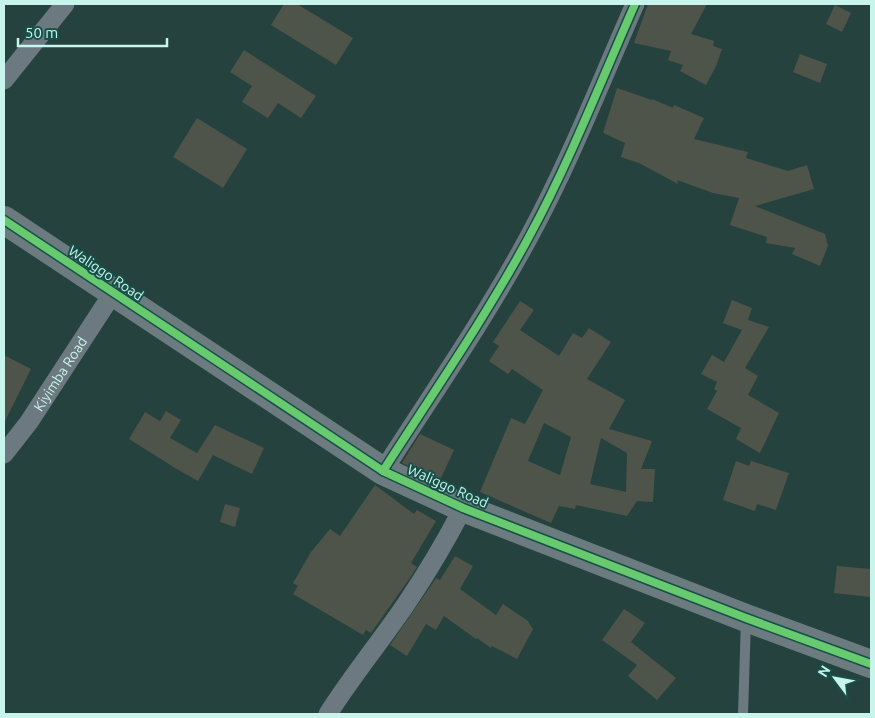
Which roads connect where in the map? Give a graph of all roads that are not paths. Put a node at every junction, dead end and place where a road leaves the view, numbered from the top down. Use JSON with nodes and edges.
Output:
{"nodes":[{"id":1,"x":65,"y":4,"type":"edge"},
{"id":2,"x":635,"y":4,"type":"edge"},
{"id":3,"x":4,"y":80,"type":"edge"},
{"id":4,"x":4,"y":220,"type":"edge"},
{"id":5,"x":112,"y":293,"type":"junction"},
{"id":6,"x":4,"y":454,"type":"edge"},
{"id":7,"x":383,"y":470,"type":"junction"},
{"id":8,"x":463,"y":508,"type":"junction"},
{"id":9,"x":746,"y":618,"type":"junction"},
{"id":10,"x":871,"y":664,"type":"edge"},
{"id":11,"x":328,"y":714,"type":"edge"},
{"id":12,"x":743,"y":714,"type":"edge"}],
"edges":[{"from":1,"to":3,"type":"street"},
{"from":2,"to":7,"type":"street"},
{"from":4,"to":5,"type":"street","name":"Waliggo Road"},
{"from":5,"to":6,"type":"street","name":"Kiyimba Road"},
{"from":5,"to":7,"type":"street","name":"Waliggo Road"},
{"from":7,"to":8,"type":"street","name":"Waliggo Road"},
{"from":8,"to":9,"type":"street","name":"Waliggo Road"},
{"from":8,"to":11,"type":"street"},
{"from":9,"to":10,"type":"street","name":"Waliggo Road"},
{"from":9,"to":12,"type":"lane"}]}
